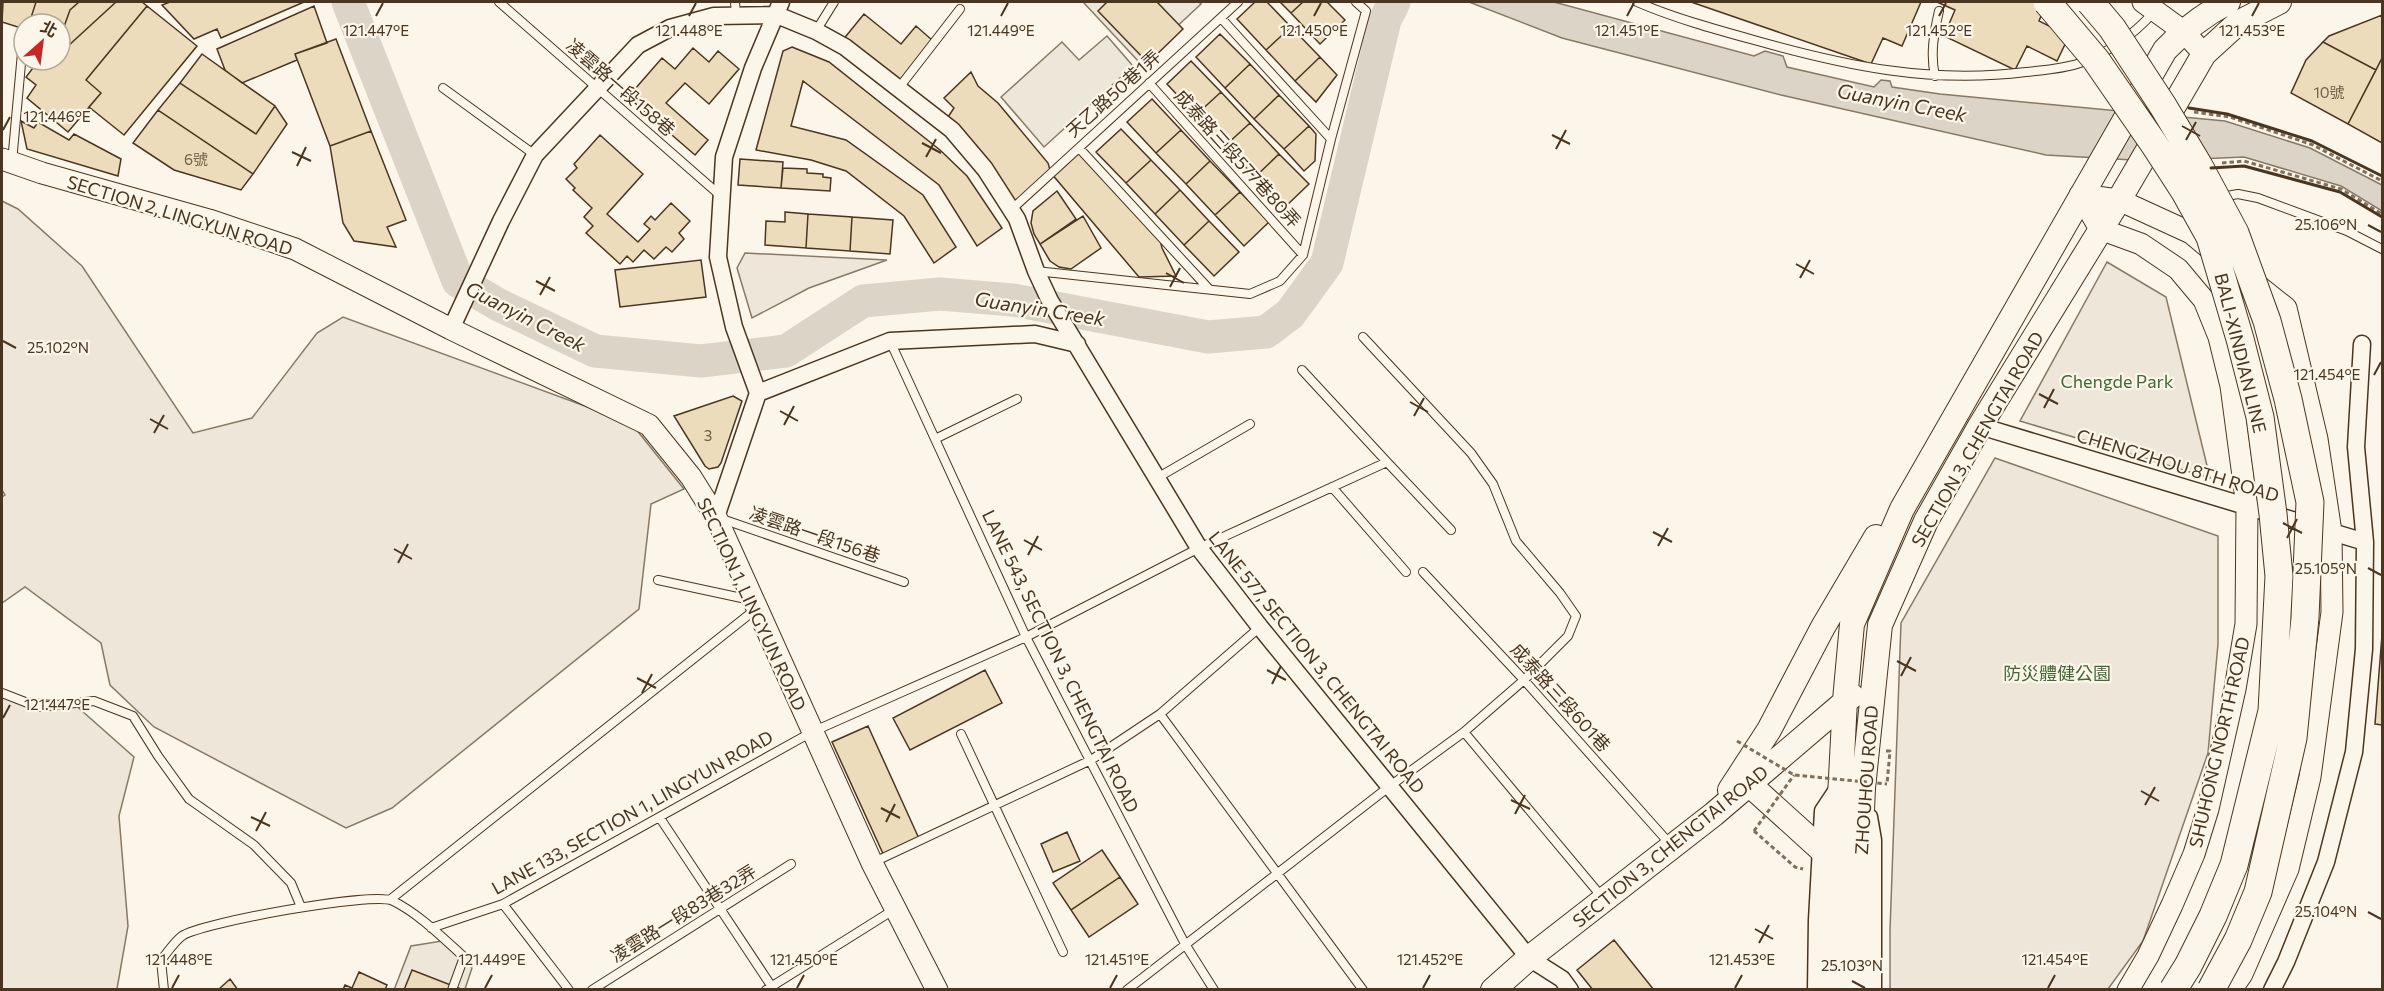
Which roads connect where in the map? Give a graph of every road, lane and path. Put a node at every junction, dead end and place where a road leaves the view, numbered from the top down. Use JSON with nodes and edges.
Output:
{"nodes":[{"id":1,"x":499,"y":2,"type":"edge"},
{"id":2,"x":834,"y":2,"type":"edge"},
{"id":3,"x":1238,"y":2,"type":"edge"},
{"id":4,"x":1356,"y":2,"type":"edge"},
{"id":5,"x":1637,"y":2,"type":"edge"},
{"id":6,"x":2047,"y":2,"type":"edge"},
{"id":7,"x":2090,"y":2,"type":"edge"},
{"id":8,"x":2228,"y":2,"type":"edge"},
{"id":9,"x":2279,"y":2,"type":"edge"},
{"id":10,"x":2150,"y":6,"type":"edge"},
{"id":11,"x":779,"y":8,"type":"edge"},
{"id":12,"x":736,"y":9,"type":"edge"},
{"id":13,"x":960,"y":9,"type":"dead end"},
{"id":14,"x":1939,"y":11,"type":"dead end"},
{"id":15,"x":1221,"y":18,"type":"junction"},
{"id":16,"x":2183,"y":30,"type":"junction"},
{"id":17,"x":816,"y":31,"type":"junction"},
{"id":18,"x":2204,"y":54,"type":"junction"},
{"id":19,"x":19,"y":72,"type":"edge"},
{"id":20,"x":1935,"y":76,"type":"junction"},
{"id":21,"x":1149,"y":83,"type":"junction"},
{"id":22,"x":596,"y":87,"type":"junction"},
{"id":23,"x":443,"y":88,"type":"dead end"},
{"id":24,"x":897,"y":89,"type":"junction"},
{"id":25,"x":2184,"y":103,"type":"junction"},
{"id":26,"x":1331,"y":139,"type":"junction"},
{"id":27,"x":1078,"y":148,"type":"junction"},
{"id":28,"x":535,"y":155,"type":"junction"},
{"id":29,"x":6,"y":161,"type":"edge"},
{"id":30,"x":2221,"y":163,"type":"dead end"},
{"id":31,"x":2382,"y":181,"type":"edge"},
{"id":32,"x":2125,"y":190,"type":"junction"},
{"id":33,"x":2080,"y":195,"type":"junction"},
{"id":34,"x":722,"y":197,"type":"junction"},
{"id":35,"x":2209,"y":199,"type":"dead end"},
{"id":36,"x":2204,"y":208,"type":"dead end"},
{"id":37,"x":1011,"y":210,"type":"junction"},
{"id":38,"x":2382,"y":214,"type":"edge"},
{"id":39,"x":2100,"y":230,"type":"junction"},
{"id":40,"x":2191,"y":233,"type":"junction"},
{"id":41,"x":2382,"y":249,"type":"edge"},
{"id":42,"x":1303,"y":255,"type":"junction"},
{"id":43,"x":1036,"y":271,"type":"junction"},
{"id":44,"x":1209,"y":289,"type":"junction"},
{"id":45,"x":456,"y":320,"type":"junction"},
{"id":46,"x":1363,"y":337,"type":"dead end"},
{"id":47,"x":890,"y":342,"type":"junction"},
{"id":48,"x":1077,"y":344,"type":"junction"},
{"id":49,"x":2362,"y":344,"type":"dead end"},
{"id":50,"x":1302,"y":370,"type":"dead end"},
{"id":51,"x":758,"y":393,"type":"junction"},
{"id":52,"x":1017,"y":399,"type":"dead end"},
{"id":53,"x":1250,"y":424,"type":"dead end"},
{"id":54,"x":1980,"y":426,"type":"junction"},
{"id":55,"x":935,"y":440,"type":"junction"},
{"id":56,"x":1940,"y":440,"type":"junction"},
{"id":57,"x":1388,"y":462,"type":"junction"},
{"id":58,"x":1157,"y":478,"type":"junction"},
{"id":59,"x":1332,"y":487,"type":"junction"},
{"id":60,"x":2247,"y":506,"type":"junction"},
{"id":61,"x":716,"y":517,"type":"junction"},
{"id":62,"x":1451,"y":530,"type":"dead end"},
{"id":63,"x":2331,"y":532,"type":"junction"},
{"id":64,"x":2365,"y":542,"type":"junction"},
{"id":65,"x":1199,"y":548,"type":"junction"},
{"id":66,"x":1406,"y":572,"type":"dead end"},
{"id":67,"x":1423,"y":572,"type":"dead end"},
{"id":68,"x":658,"y":580,"type":"dead end"},
{"id":69,"x":904,"y":582,"type":"dead end"},
{"id":70,"x":754,"y":605,"type":"junction"},
{"id":71,"x":1260,"y":627,"type":"junction"},
{"id":72,"x":1026,"y":637,"type":"junction"},
{"id":73,"x":1524,"y":680,"type":"junction"},
{"id":74,"x":1872,"y":684,"type":"junction"},
{"id":75,"x":2,"y":693,"type":"edge"},
{"id":76,"x":1845,"y":700,"type":"junction"},
{"id":77,"x":1160,"y":714,"type":"junction"},
{"id":78,"x":812,"y":732,"type":"junction"},
{"id":79,"x":1464,"y":732,"type":"junction"},
{"id":80,"x":961,"y":734,"type":"dead end"},
{"id":81,"x":1737,"y":741,"type":"dead end"},
{"id":82,"x":1890,"y":751,"type":"dead end"},
{"id":83,"x":1091,"y":760,"type":"junction"},
{"id":84,"x":1794,"y":775,"type":"junction"},
{"id":85,"x":1749,"y":784,"type":"junction"},
{"id":86,"x":1390,"y":786,"type":"junction"},
{"id":87,"x":1875,"y":786,"type":"junction"},
{"id":88,"x":996,"y":806,"type":"junction"},
{"id":89,"x":1714,"y":814,"type":"junction"},
{"id":90,"x":660,"y":818,"type":"junction"},
{"id":91,"x":1673,"y":846,"type":"junction"},
{"id":92,"x":1830,"y":861,"type":"junction"},
{"id":93,"x":872,"y":863,"type":"junction"},
{"id":94,"x":791,"y":864,"type":"dead end"},
{"id":95,"x":1795,"y":867,"type":"dead end"},
{"id":96,"x":1276,"y":874,"type":"junction"},
{"id":97,"x":391,"y":899,"type":"junction"},
{"id":98,"x":1605,"y":899,"type":"junction"},
{"id":99,"x":504,"y":904,"type":"junction"},
{"id":100,"x":301,"y":907,"type":"junction"},
{"id":101,"x":895,"y":908,"type":"junction"},
{"id":102,"x":721,"y":909,"type":"junction"},
{"id":103,"x":431,"y":928,"type":"junction"},
{"id":104,"x":1185,"y":944,"type":"junction"},
{"id":105,"x":1063,"y":952,"type":"dead end"},
{"id":106,"x":1529,"y":958,"type":"junction"},
{"id":107,"x":771,"y":988,"type":"edge"},
{"id":108,"x":164,"y":990,"type":"edge"},
{"id":109,"x":452,"y":990,"type":"edge"},
{"id":110,"x":569,"y":990,"type":"edge"},
{"id":111,"x":592,"y":990,"type":"edge"},
{"id":112,"x":937,"y":990,"type":"edge"},
{"id":113,"x":1126,"y":990,"type":"edge"},
{"id":114,"x":1214,"y":990,"type":"edge"},
{"id":115,"x":1364,"y":990,"type":"edge"},
{"id":116,"x":1493,"y":990,"type":"edge"},
{"id":117,"x":1570,"y":990,"type":"edge"},
{"id":118,"x":1815,"y":990,"type":"edge"},
{"id":119,"x":1830,"y":990,"type":"edge"},
{"id":120,"x":1854,"y":990,"type":"edge"},
{"id":121,"x":1873,"y":990,"type":"edge"},
{"id":122,"x":2128,"y":990,"type":"edge"},
{"id":123,"x":2173,"y":990,"type":"edge"},
{"id":124,"x":2211,"y":990,"type":"edge"},
{"id":125,"x":2231,"y":990,"type":"edge"},
{"id":126,"x":2272,"y":990,"type":"edge"}],
"edges":[{"from":1,"to":22,"type":"lane","name":"凌雲路一段158巷"},
{"from":2,"to":17,"type":"lane"},
{"from":3,"to":15,"type":"lane","name":"天乙路50巷1弄"},
{"from":4,"to":26,"type":"lane"},
{"from":5,"to":20,"type":"lane"},
{"from":6,"to":123,"type":"highway","name":"BALI-XINDIAN LINE","bridge":true},
{"from":7,"to":124,"type":"highway","name":"BALI-XINDIAN LINE","bridge":true},
{"from":8,"to":16,"type":"main road"},
{"from":9,"to":18,"type":"main road"},
{"from":10,"to":16,"type":"street"},
{"from":10,"to":20,"type":"lane"},
{"from":11,"to":12,"type":"street"},
{"from":11,"to":17,"type":"street"},
{"from":11,"to":34,"type":"street"},
{"from":12,"to":22,"type":"street"},
{"from":13,"to":24,"type":"lane"},
{"from":14,"to":20,"type":"lane"},
{"from":15,"to":21,"type":"lane","name":"天乙路50巷1弄"},
{"from":15,"to":26,"type":"lane"},
{"from":16,"to":18,"type":"street"},
{"from":16,"to":33,"type":"main road","name":"SECTION 3, CHENGTAI ROAD"},
{"from":17,"to":24,"type":"street"},
{"from":18,"to":25,"type":"main road"},
{"from":19,"to":29,"type":"lane"},
{"from":21,"to":27,"type":"lane","name":"天乙路50巷1弄"},
{"from":21,"to":42,"type":"lane","name":"成泰路三段577巷80弄"},
{"from":22,"to":28,"type":"street"},
{"from":22,"to":34,"type":"lane","name":"凌雲路一段158巷"},
{"from":23,"to":28,"type":"lane"},
{"from":24,"to":37,"type":"street"},
{"from":25,"to":31,"type":"path"},
{"from":25,"to":32,"type":"main road","name":"SECTION 3, CHENGTAI ROAD","bridge":true},
{"from":26,"to":42,"type":"lane"},
{"from":27,"to":37,"type":"lane","name":"天乙路50巷1弄"},
{"from":27,"to":44,"type":"lane"},
{"from":28,"to":45,"type":"street"},
{"from":29,"to":45,"type":"street","name":"SECTION 2, LINGYUN ROAD"},
{"from":30,"to":38,"type":"path"},
{"from":32,"to":33,"type":"street"},
{"from":32,"to":39,"type":"main road","name":"SECTION 3, CHENGTAI ROAD"},
{"from":32,"to":40,"type":"street"},
{"from":33,"to":39,"type":"street"},
{"from":33,"to":56,"type":"main road","name":"SECTION 3, CHENGTAI ROAD"},
{"from":34,"to":51,"type":"street"},
{"from":35,"to":41,"type":"lane"},
{"from":36,"to":40,"type":"lane"},
{"from":37,"to":43,"type":"street"},
{"from":39,"to":54,"type":"main road","name":"SECTION 3, CHENGTAI ROAD"},
{"from":39,"to":60,"type":"street","name":"SHUHONG NORTH ROAD"},
{"from":40,"to":63,"type":"street"},
{"from":42,"to":44,"type":"lane"},
{"from":43,"to":44,"type":"lane"},
{"from":43,"to":48,"type":"street","name":"LANE 577, SECTION 3, CHENGTAI ROAD"},
{"from":45,"to":61,"type":"street","name":"SECTION 1, LINGYUN ROAD"},
{"from":46,"to":73,"type":"lane"},
{"from":47,"to":48,"type":"street"},
{"from":47,"to":51,"type":"street"},
{"from":47,"to":55,"type":"lane","name":"LANE 543, SECTION 3, CHENGTAI ROAD"},
{"from":48,"to":58,"type":"street","name":"LANE 577, SECTION 3, CHENGTAI ROAD"},
{"from":49,"to":64,"type":"street"},
{"from":50,"to":57,"type":"lane"},
{"from":51,"to":61,"type":"street"},
{"from":52,"to":55,"type":"lane"},
{"from":53,"to":58,"type":"lane"},
{"from":54,"to":60,"type":"street","name":"CHENGZHOU 8TH ROAD"},
{"from":54,"to":74,"type":"main road","name":"SECTION 3, CHENGTAI ROAD"},
{"from":55,"to":72,"type":"lane","name":"LANE 543, SECTION 3, CHENGTAI ROAD"},
{"from":56,"to":76,"type":"main road","name":"SECTION 3, CHENGTAI ROAD"},
{"from":56,"to":89,"type":"main road"},
{"from":57,"to":59,"type":"lane","name":"LANE 133, SECTION 1, LINGYUN ROAD"},
{"from":57,"to":62,"type":"lane"},
{"from":58,"to":65,"type":"street","name":"LANE 577, SECTION 3, CHENGTAI ROAD"},
{"from":59,"to":65,"type":"lane","name":"LANE 133, SECTION 1, LINGYUN ROAD"},
{"from":59,"to":66,"type":"lane"},
{"from":60,"to":63,"type":"street","name":"CHENGZHOU 8TH ROAD"},
{"from":60,"to":122,"type":"street","name":"SHUHONG NORTH ROAD"},
{"from":61,"to":69,"type":"lane","name":"凌雲路一段156巷"},
{"from":61,"to":70,"type":"street","name":"SECTION 1, LINGYUN ROAD"},
{"from":63,"to":64,"type":"street","name":"CHENGZHOU 8TH ROAD"},
{"from":63,"to":125,"type":"street"},
{"from":64,"to":126,"type":"street"},
{"from":65,"to":71,"type":"street","name":"LANE 577, SECTION 3, CHENGTAI ROAD"},
{"from":65,"to":72,"type":"lane","name":"LANE 133, SECTION 1, LINGYUN ROAD"},
{"from":67,"to":73,"type":"lane","name":"成泰路三段601巷"},
{"from":68,"to":70,"type":"lane"},
{"from":70,"to":78,"type":"street","name":"SECTION 1, LINGYUN ROAD"},
{"from":70,"to":97,"type":"lane"},
{"from":71,"to":77,"type":"lane"},
{"from":71,"to":86,"type":"street","name":"LANE 577, SECTION 3, CHENGTAI ROAD"},
{"from":72,"to":78,"type":"lane","name":"LANE 133, SECTION 1, LINGYUN ROAD"},
{"from":72,"to":83,"type":"lane","name":"LANE 543, SECTION 3, CHENGTAI ROAD"},
{"from":73,"to":79,"type":"lane"},
{"from":73,"to":91,"type":"lane","name":"成泰路三段601巷"},
{"from":74,"to":76,"type":"main road","name":"SECTION 3, CHENGTAI ROAD"},
{"from":74,"to":87,"type":"main road","name":"ZHOUHOU ROAD"},
{"from":75,"to":100,"type":"lane"},
{"from":76,"to":85,"type":"main road","name":"SECTION 3, CHENGTAI ROAD"},
{"from":76,"to":92,"type":"main road","name":"ZHOUHOU ROAD"},
{"from":77,"to":83,"type":"lane"},
{"from":77,"to":96,"type":"lane"},
{"from":78,"to":90,"type":"lane","name":"LANE 133, SECTION 1, LINGYUN ROAD"},
{"from":78,"to":93,"type":"street","name":"SECTION 1, LINGYUN ROAD"},
{"from":79,"to":86,"type":"lane"},
{"from":79,"to":98,"type":"lane"},
{"from":80,"to":88,"type":"lane"},
{"from":81,"to":84,"type":"path","bridge":true},
{"from":82,"to":87,"type":"path"},
{"from":83,"to":88,"type":"lane"},
{"from":83,"to":104,"type":"lane","name":"LANE 543, SECTION 3, CHENGTAI ROAD"},
{"from":84,"to":87,"type":"path","bridge":true},
{"from":84,"to":95,"type":"path","bridge":true},
{"from":85,"to":89,"type":"main road","name":"SECTION 3, CHENGTAI ROAD"},
{"from":85,"to":92,"type":"main road"},
{"from":86,"to":96,"type":"lane"},
{"from":86,"to":106,"type":"street","name":"LANE 577, SECTION 3, CHENGTAI ROAD"},
{"from":87,"to":120,"type":"main road","name":"ZHOUHOU ROAD"},
{"from":87,"to":121,"type":"street"},
{"from":88,"to":93,"type":"lane"},
{"from":88,"to":105,"type":"lane"},
{"from":89,"to":91,"type":"main road","name":"SECTION 3, CHENGTAI ROAD"},
{"from":90,"to":99,"type":"lane","name":"LANE 133, SECTION 1, LINGYUN ROAD"},
{"from":90,"to":102,"type":"lane"},
{"from":91,"to":98,"type":"main road","name":"SECTION 3, CHENGTAI ROAD"},
{"from":92,"to":118,"type":"street"},
{"from":92,"to":119,"type":"main road","name":"ZHOUHOU ROAD"},
{"from":93,"to":101,"type":"street","name":"SECTION 1, LINGYUN ROAD"},
{"from":94,"to":102,"type":"lane","name":"凌雲路一段83巷32弄"},
{"from":96,"to":104,"type":"lane"},
{"from":96,"to":115,"type":"lane"},
{"from":97,"to":100,"type":"lane"},
{"from":97,"to":103,"type":"lane"},
{"from":98,"to":106,"type":"main road","name":"SECTION 3, CHENGTAI ROAD"},
{"from":99,"to":103,"type":"lane","name":"LANE 133, SECTION 1, LINGYUN ROAD"},
{"from":99,"to":110,"type":"lane"},
{"from":100,"to":108,"type":"lane"},
{"from":101,"to":107,"type":"lane"},
{"from":101,"to":112,"type":"street","name":"SECTION 1, LINGYUN ROAD"},
{"from":102,"to":107,"type":"lane"},
{"from":102,"to":111,"type":"lane","name":"凌雲路一段83巷32弄"},
{"from":103,"to":109,"type":"lane"},
{"from":104,"to":113,"type":"lane"},
{"from":104,"to":114,"type":"lane","name":"LANE 543, SECTION 3, CHENGTAI ROAD"},
{"from":106,"to":116,"type":"main road","name":"SECTION 3, CHENGTAI ROAD"},
{"from":106,"to":117,"type":"street","name":"LANE 577, SECTION 3, CHENGTAI ROAD"}]}
